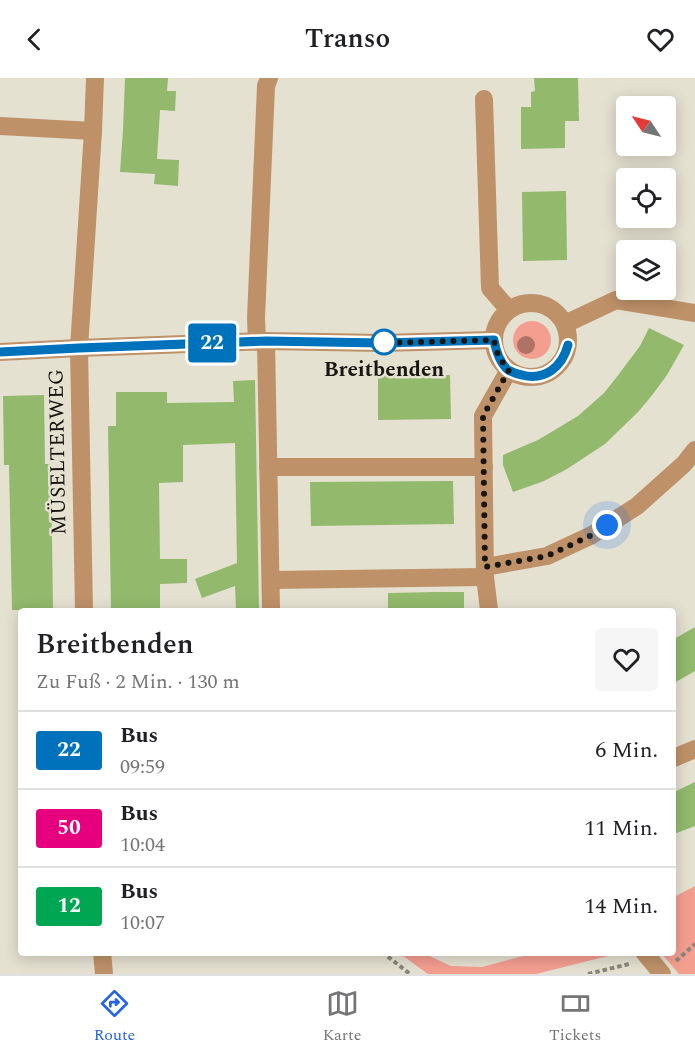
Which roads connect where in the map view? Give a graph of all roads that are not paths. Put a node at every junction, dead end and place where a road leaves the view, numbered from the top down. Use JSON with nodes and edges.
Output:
{"nodes":[{"id":1,"x":95,"y":78,"type":"edge"},
{"id":2,"x":269,"y":78,"type":"edge"},
{"id":3,"x":484,"y":99,"type":"dead end"},
{"id":4,"x":0,"y":126,"type":"edge"},
{"id":5,"x":93,"y":131,"type":"junction"},
{"id":6,"x":508,"y":310,"type":"junction"},
{"id":7,"x":695,"y":313,"type":"edge"},
{"id":8,"x":565,"y":324,"type":"junction"},
{"id":9,"x":494,"y":340,"type":"junction"},
{"id":10,"x":262,"y":342,"type":"junction"},
{"id":11,"x":79,"y":348,"type":"junction"},
{"id":12,"x":0,"y":352,"type":"edge"},
{"id":13,"x":509,"y":370,"type":"junction"},
{"id":14,"x":695,"y":450,"type":"edge"},
{"id":15,"x":268,"y":467,"type":"junction"},
{"id":16,"x":484,"y":467,"type":"junction"},
{"id":17,"x":485,"y":572,"type":"junction"},
{"id":18,"x":271,"y":579,"type":"junction"},
{"id":19,"x":84,"y":608,"type":"edge"},
{"id":20,"x":271,"y":608,"type":"edge"},
{"id":21,"x":489,"y":608,"type":"edge"},
{"id":22,"x":695,"y":749,"type":"edge"},
{"id":23,"x":676,"y":757,"type":"edge"},
{"id":24,"x":102,"y":956,"type":"edge"},
{"id":25,"x":640,"y":957,"type":"edge"},
{"id":26,"x":104,"y":974,"type":"edge"},
{"id":27,"x":662,"y":974,"type":"edge"}],
"edges":[{"from":1,"to":5,"type":"street","name":"MÜSELTERWEG"},
{"from":2,"to":10,"type":"street"},
{"from":3,"to":6,"type":"street"},
{"from":4,"to":5,"type":"street"},
{"from":5,"to":11,"type":"street","name":"MÜSELTERWEG"},
{"from":6,"to":8,"type":"street"},
{"from":6,"to":9,"type":"street"},
{"from":7,"to":8,"type":"street"},
{"from":8,"to":13,"type":"street"},
{"from":9,"to":10,"type":"street"},
{"from":9,"to":13,"type":"street"},
{"from":10,"to":11,"type":"street"},
{"from":10,"to":15,"type":"street"},
{"from":11,"to":12,"type":"street"},
{"from":11,"to":19,"type":"street","name":"MÜSELTERWEG"},
{"from":13,"to":16,"type":"street"},
{"from":14,"to":17,"type":"street"},
{"from":15,"to":16,"type":"street"},
{"from":15,"to":18,"type":"street"},
{"from":16,"to":17,"type":"street"},
{"from":17,"to":18,"type":"street"},
{"from":17,"to":21,"type":"street"},
{"from":18,"to":20,"type":"street"},
{"from":22,"to":23,"type":"street"},
{"from":24,"to":26,"type":"street"},
{"from":25,"to":27,"type":"street"}]}
